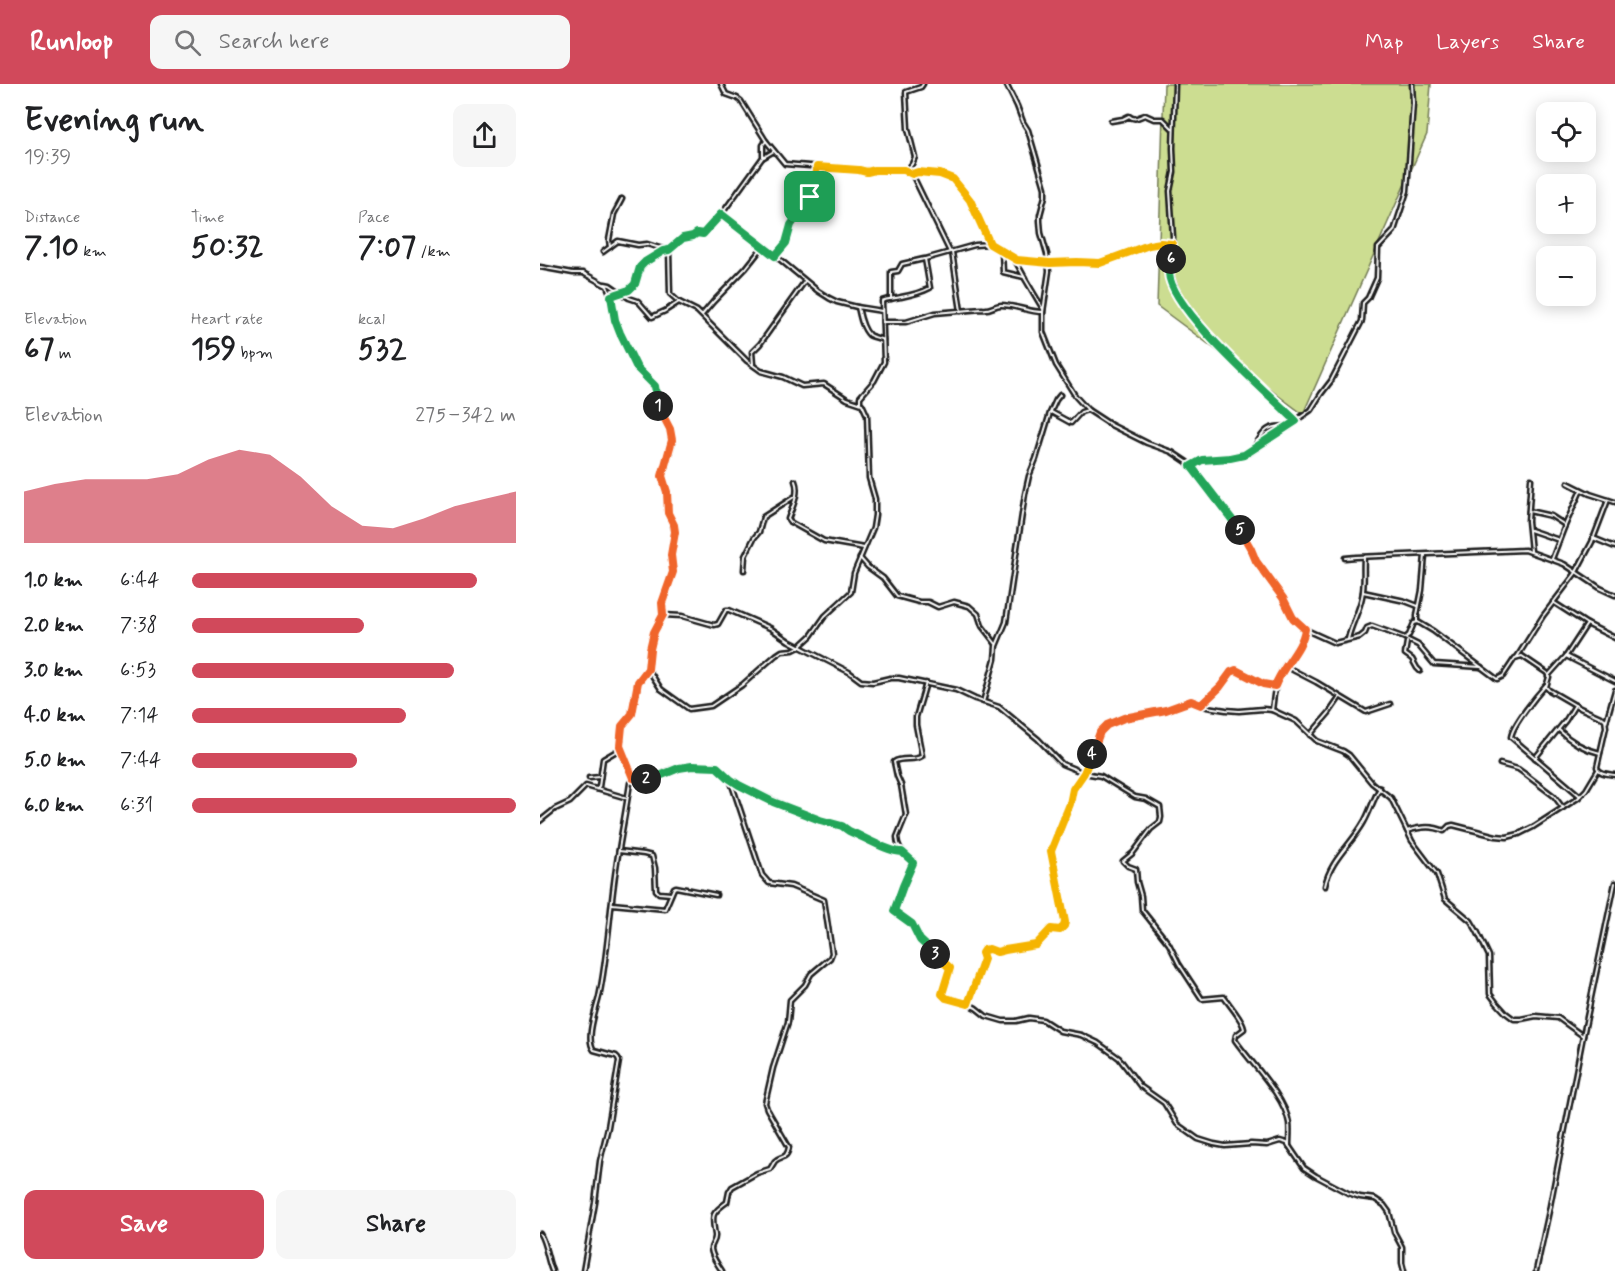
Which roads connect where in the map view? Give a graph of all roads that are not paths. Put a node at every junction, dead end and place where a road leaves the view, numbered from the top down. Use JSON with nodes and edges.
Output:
{"nodes":[{"id":1,"x":721,"y":84,"type":"edge"},
{"id":2,"x":923,"y":84,"type":"edge"},
{"id":3,"x":1006,"y":84,"type":"edge"},
{"id":4,"x":1175,"y":84,"type":"edge"},
{"id":5,"x":1412,"y":84,"type":"edge"},
{"id":6,"x":1111,"y":121,"type":"dead end"},
{"id":7,"x":1173,"y":129,"type":"junction"},
{"id":8,"x":766,"y":141,"type":"junction"},
{"id":9,"x":774,"y":151,"type":"junction"},
{"id":10,"x":763,"y":157,"type":"junction"},
{"id":11,"x":817,"y":167,"type":"junction"},
{"id":12,"x":907,"y":170,"type":"junction"},
{"id":13,"x":912,"y":174,"type":"junction"},
{"id":14,"x":622,"y":200,"type":"dead end"},
{"id":15,"x":721,"y":214,"type":"junction"},
{"id":16,"x":990,"y":244,"type":"junction"},
{"id":17,"x":1172,"y":244,"type":"junction"},
{"id":18,"x":610,"y":247,"type":"junction"},
{"id":19,"x":762,"y":247,"type":"junction"},
{"id":20,"x":667,"y":250,"type":"junction"},
{"id":21,"x":603,"y":252,"type":"dead end"},
{"id":22,"x":951,"y":252,"type":"junction"},
{"id":23,"x":1002,"y":252,"type":"junction"},
{"id":24,"x":775,"y":256,"type":"junction"},
{"id":25,"x":924,"y":259,"type":"junction"},
{"id":26,"x":1014,"y":259,"type":"junction"},
{"id":27,"x":1048,"y":263,"type":"junction"},
{"id":28,"x":540,"y":267,"type":"edge"},
{"id":29,"x":1025,"y":278,"type":"junction"},
{"id":30,"x":805,"y":281,"type":"junction"},
{"id":31,"x":605,"y":284,"type":"junction"},
{"id":32,"x":620,"y":292,"type":"junction"},
{"id":33,"x":611,"y":296,"type":"junction"},
{"id":34,"x":891,"y":299,"type":"junction"},
{"id":35,"x":679,"y":302,"type":"junction"},
{"id":36,"x":858,"y":307,"type":"junction"},
{"id":37,"x":1043,"y":310,"type":"junction"},
{"id":38,"x":882,"y":311,"type":"junction"},
{"id":39,"x":962,"y":312,"type":"junction"},
{"id":40,"x":701,"y":315,"type":"junction"},
{"id":41,"x":883,"y":322,"type":"junction"},
{"id":42,"x":883,"y":340,"type":"junction"},
{"id":43,"x":753,"y":364,"type":"junction"},
{"id":44,"x":1060,"y":395,"type":"dead end"},
{"id":45,"x":860,"y":402,"type":"junction"},
{"id":46,"x":1088,"y":410,"type":"junction"},
{"id":47,"x":1051,"y":412,"type":"junction"},
{"id":48,"x":1296,"y":421,"type":"junction"},
{"id":49,"x":1288,"y":427,"type":"junction"},
{"id":50,"x":1254,"y":449,"type":"junction"},
{"id":51,"x":1191,"y":466,"type":"junction"},
{"id":52,"x":1531,"y":479,"type":"dead end"},
{"id":53,"x":795,"y":481,"type":"dead end"},
{"id":54,"x":1568,"y":483,"type":"dead end"},
{"id":55,"x":1581,"y":490,"type":"junction"},
{"id":56,"x":795,"y":496,"type":"junction"},
{"id":57,"x":1608,"y":500,"type":"junction"},
{"id":58,"x":1615,"y":502,"type":"edge"},
{"id":59,"x":1529,"y":511,"type":"junction"},
{"id":60,"x":1565,"y":525,"type":"junction"},
{"id":61,"x":1529,"y":529,"type":"junction"},
{"id":62,"x":1593,"y":538,"type":"junction"},
{"id":63,"x":1559,"y":540,"type":"junction"},
{"id":64,"x":864,"y":548,"type":"junction"},
{"id":65,"x":1615,"y":548,"type":"edge"},
{"id":66,"x":1531,"y":551,"type":"junction"},
{"id":67,"x":1425,"y":555,"type":"junction"},
{"id":68,"x":1364,"y":556,"type":"junction"},
{"id":69,"x":860,"y":558,"type":"junction"},
{"id":70,"x":1345,"y":558,"type":"dead end"},
{"id":71,"x":1552,"y":559,"type":"junction"},
{"id":72,"x":744,"y":570,"type":"dead end"},
{"id":73,"x":1576,"y":572,"type":"junction"},
{"id":74,"x":1363,"y":592,"type":"junction"},
{"id":75,"x":1615,"y":595,"type":"edge"},
{"id":76,"x":1553,"y":602,"type":"junction"},
{"id":77,"x":1418,"y":606,"type":"junction"},
{"id":78,"x":663,"y":615,"type":"junction"},
{"id":79,"x":1417,"y":622,"type":"junction"},
{"id":80,"x":1587,"y":624,"type":"junction"},
{"id":81,"x":1305,"y":629,"type":"junction"},
{"id":82,"x":1615,"y":638,"type":"edge"},
{"id":83,"x":1348,"y":639,"type":"junction"},
{"id":84,"x":1406,"y":639,"type":"junction"},
{"id":85,"x":800,"y":646,"type":"junction"},
{"id":86,"x":996,"y":646,"type":"junction"},
{"id":87,"x":1566,"y":656,"type":"junction"},
{"id":88,"x":1517,"y":657,"type":"junction"},
{"id":89,"x":1285,"y":666,"type":"junction"},
{"id":90,"x":1481,"y":667,"type":"junction"},
{"id":91,"x":648,"y":669,"type":"junction"},
{"id":92,"x":1420,"y":671,"type":"dead end"},
{"id":93,"x":1548,"y":676,"type":"junction"},
{"id":94,"x":1615,"y":681,"type":"edge"},
{"id":95,"x":926,"y":683,"type":"junction"},
{"id":96,"x":1546,"y":685,"type":"junction"},
{"id":97,"x":1275,"y":686,"type":"junction"},
{"id":98,"x":1615,"y":690,"type":"edge"},
{"id":99,"x":1340,"y":697,"type":"junction"},
{"id":100,"x":983,"y":702,"type":"junction"},
{"id":101,"x":1390,"y":704,"type":"dead end"},
{"id":102,"x":1201,"y":705,"type":"junction"},
{"id":103,"x":1575,"y":705,"type":"junction"},
{"id":104,"x":1272,"y":710,"type":"junction"},
{"id":105,"x":1606,"y":722,"type":"junction"},
{"id":106,"x":1558,"y":730,"type":"junction"},
{"id":107,"x":1310,"y":735,"type":"junction"},
{"id":108,"x":621,"y":748,"type":"junction"},
{"id":109,"x":1600,"y":753,"type":"junction"},
{"id":110,"x":1535,"y":759,"type":"junction"},
{"id":111,"x":1500,"y":764,"type":"dead end"},
{"id":112,"x":1598,"y":770,"type":"junction"},
{"id":113,"x":1084,"y":773,"type":"junction"},
{"id":114,"x":1615,"y":775,"type":"edge"},
{"id":115,"x":600,"y":777,"type":"junction"},
{"id":116,"x":589,"y":778,"type":"dead end"},
{"id":117,"x":633,"y":778,"type":"junction"},
{"id":118,"x":730,"y":779,"type":"junction"},
{"id":119,"x":1380,"y":788,"type":"junction"},
{"id":120,"x":597,"y":789,"type":"junction"},
{"id":121,"x":1580,"y":796,"type":"junction"},
{"id":122,"x":627,"y":798,"type":"junction"},
{"id":123,"x":1563,"y":808,"type":"junction"},
{"id":124,"x":540,"y":821,"type":"edge"},
{"id":125,"x":1407,"y":831,"type":"junction"},
{"id":126,"x":619,"y":851,"type":"junction"},
{"id":127,"x":902,"y":852,"type":"junction"},
{"id":128,"x":1615,"y":883,"type":"edge"},
{"id":129,"x":1325,"y":885,"type":"dead end"},
{"id":130,"x":671,"y":894,"type":"junction"},
{"id":131,"x":716,"y":895,"type":"dead end"},
{"id":132,"x":1613,"y":902,"type":"edge"},
{"id":133,"x":612,"y":904,"type":"junction"},
{"id":134,"x":968,"y":1004,"type":"junction"},
{"id":135,"x":1583,"y":1036,"type":"junction"},
{"id":136,"x":1289,"y":1146,"type":"junction"},
{"id":137,"x":540,"y":1234,"type":"edge"},
{"id":138,"x":552,"y":1271,"type":"edge"},
{"id":139,"x":583,"y":1271,"type":"edge"},
{"id":140,"x":722,"y":1271,"type":"edge"},
{"id":141,"x":1404,"y":1271,"type":"edge"},
{"id":142,"x":1536,"y":1271,"type":"edge"}],
"edges":[{"from":1,"to":8,"type":"street"},
{"from":2,"to":12,"type":"street"},
{"from":3,"to":27,"type":"street"},
{"from":4,"to":7,"type":"street"},
{"from":5,"to":48,"type":"street"},
{"from":6,"to":7,"type":"street"},
{"from":7,"to":17,"type":"street"},
{"from":8,"to":9,"type":"street"},
{"from":8,"to":10,"type":"street"},
{"from":9,"to":10,"type":"street"},
{"from":9,"to":11,"type":"street"},
{"from":10,"to":15,"type":"street"},
{"from":11,"to":12,"type":"street"},
{"from":11,"to":24,"type":"street"},
{"from":12,"to":13,"type":"street"},
{"from":13,"to":16,"type":"street"},
{"from":13,"to":22,"type":"street"},
{"from":14,"to":18,"type":"street"},
{"from":15,"to":19,"type":"street"},
{"from":15,"to":20,"type":"street"},
{"from":16,"to":22,"type":"street"},
{"from":16,"to":23,"type":"street"},
{"from":17,"to":27,"type":"street"},
{"from":17,"to":48,"type":"street"},
{"from":18,"to":20,"type":"street"},
{"from":18,"to":21,"type":"street"},
{"from":19,"to":24,"type":"street"},
{"from":19,"to":40,"type":"street"},
{"from":20,"to":32,"type":"street"},
{"from":20,"to":35,"type":"street"},
{"from":22,"to":25,"type":"street"},
{"from":22,"to":39,"type":"street"},
{"from":23,"to":26,"type":"street"},
{"from":23,"to":29,"type":"street"},
{"from":24,"to":30,"type":"street"},
{"from":25,"to":34,"type":"street"},
{"from":25,"to":34,"type":"street"},
{"from":26,"to":27,"type":"street"},
{"from":26,"to":29,"type":"street"},
{"from":27,"to":37,"type":"street"},
{"from":28,"to":31,"type":"street"},
{"from":29,"to":37,"type":"street"},
{"from":30,"to":36,"type":"street"},
{"from":30,"to":43,"type":"street"},
{"from":31,"to":32,"type":"street"},
{"from":31,"to":33,"type":"street"},
{"from":32,"to":33,"type":"street"},
{"from":32,"to":35,"type":"street"},
{"from":33,"to":78,"type":"street"},
{"from":34,"to":38,"type":"street"},
{"from":35,"to":40,"type":"street"},
{"from":36,"to":38,"type":"street"},
{"from":36,"to":42,"type":"street"},
{"from":37,"to":39,"type":"street"},
{"from":37,"to":46,"type":"street"},
{"from":38,"to":41,"type":"street"},
{"from":39,"to":41,"type":"street"},
{"from":40,"to":43,"type":"street"},
{"from":41,"to":42,"type":"street"},
{"from":42,"to":45,"type":"street"},
{"from":43,"to":45,"type":"street"},
{"from":44,"to":47,"type":"street"},
{"from":45,"to":64,"type":"street"},
{"from":46,"to":47,"type":"street"},
{"from":46,"to":51,"type":"street"},
{"from":47,"to":86,"type":"street"},
{"from":48,"to":49,"type":"street"},
{"from":49,"to":50,"type":"street"},
{"from":49,"to":50,"type":"street"},
{"from":50,"to":51,"type":"street"},
{"from":51,"to":81,"type":"street"},
{"from":52,"to":59,"type":"street"},
{"from":53,"to":56,"type":"street"},
{"from":54,"to":55,"type":"street"},
{"from":55,"to":57,"type":"street"},
{"from":55,"to":60,"type":"street"},
{"from":56,"to":64,"type":"street"},
{"from":56,"to":72,"type":"street"},
{"from":57,"to":58,"type":"street"},
{"from":57,"to":62,"type":"street"},
{"from":59,"to":60,"type":"street"},
{"from":59,"to":61,"type":"street"},
{"from":60,"to":63,"type":"street"},
{"from":61,"to":63,"type":"street"},
{"from":61,"to":66,"type":"street"},
{"from":62,"to":65,"type":"street"},
{"from":62,"to":73,"type":"street"},
{"from":63,"to":71,"type":"street"},
{"from":64,"to":69,"type":"street"},
{"from":66,"to":67,"type":"street"},
{"from":66,"to":71,"type":"street"},
{"from":67,"to":68,"type":"street"},
{"from":67,"to":77,"type":"street"},
{"from":68,"to":70,"type":"street"},
{"from":68,"to":74,"type":"street"},
{"from":69,"to":85,"type":"street"},
{"from":69,"to":86,"type":"street"},
{"from":71,"to":73,"type":"street"},
{"from":73,"to":75,"type":"street"},
{"from":73,"to":76,"type":"street"},
{"from":74,"to":77,"type":"street"},
{"from":74,"to":83,"type":"street"},
{"from":76,"to":80,"type":"street"},
{"from":76,"to":88,"type":"street"},
{"from":77,"to":79,"type":"street"},
{"from":78,"to":85,"type":"street"},
{"from":78,"to":91,"type":"street"},
{"from":79,"to":84,"type":"street"},
{"from":79,"to":90,"type":"street"},
{"from":80,"to":82,"type":"street"},
{"from":80,"to":87,"type":"street"},
{"from":81,"to":83,"type":"street"},
{"from":81,"to":89,"type":"street"},
{"from":83,"to":84,"type":"street"},
{"from":84,"to":90,"type":"street"},
{"from":84,"to":92,"type":"street"},
{"from":85,"to":91,"type":"street"},
{"from":85,"to":95,"type":"street"},
{"from":86,"to":100,"type":"street"},
{"from":87,"to":93,"type":"street"},
{"from":87,"to":94,"type":"street"},
{"from":88,"to":90,"type":"street"},
{"from":88,"to":93,"type":"street"},
{"from":89,"to":97,"type":"street"},
{"from":89,"to":99,"type":"street"},
{"from":91,"to":108,"type":"street"},
{"from":93,"to":96,"type":"street"},
{"from":95,"to":100,"type":"street"},
{"from":95,"to":127,"type":"street"},
{"from":96,"to":103,"type":"street"},
{"from":96,"to":110,"type":"street"},
{"from":97,"to":102,"type":"street"},
{"from":97,"to":104,"type":"street"},
{"from":98,"to":105,"type":"street"},
{"from":99,"to":101,"type":"street"},
{"from":99,"to":107,"type":"street"},
{"from":100,"to":113,"type":"street"},
{"from":102,"to":104,"type":"street"},
{"from":102,"to":113,"type":"street"},
{"from":103,"to":105,"type":"street"},
{"from":103,"to":106,"type":"street"},
{"from":104,"to":107,"type":"street"},
{"from":105,"to":109,"type":"street"},
{"from":106,"to":109,"type":"street"},
{"from":106,"to":110,"type":"street"},
{"from":107,"to":119,"type":"street"},
{"from":108,"to":115,"type":"street"},
{"from":108,"to":117,"type":"street"},
{"from":109,"to":112,"type":"street"},
{"from":110,"to":121,"type":"street"},
{"from":111,"to":123,"type":"street"},
{"from":112,"to":114,"type":"street"},
{"from":112,"to":121,"type":"street"},
{"from":113,"to":134,"type":"street"},
{"from":113,"to":136,"type":"street"},
{"from":115,"to":116,"type":"street"},
{"from":115,"to":120,"type":"street"},
{"from":117,"to":118,"type":"street"},
{"from":117,"to":122,"type":"street"},
{"from":118,"to":127,"type":"street"},
{"from":118,"to":140,"type":"street"},
{"from":119,"to":125,"type":"street"},
{"from":119,"to":129,"type":"street"},
{"from":120,"to":122,"type":"street"},
{"from":120,"to":124,"type":"street"},
{"from":121,"to":123,"type":"street"},
{"from":122,"to":126,"type":"street"},
{"from":123,"to":125,"type":"street"},
{"from":125,"to":135,"type":"street"},
{"from":126,"to":130,"type":"street"},
{"from":126,"to":133,"type":"street"},
{"from":127,"to":134,"type":"street"},
{"from":128,"to":132,"type":"street"},
{"from":130,"to":131,"type":"street"},
{"from":130,"to":133,"type":"street"},
{"from":132,"to":135,"type":"street"},
{"from":133,"to":139,"type":"street"},
{"from":134,"to":136,"type":"street"},
{"from":135,"to":142,"type":"street"},
{"from":136,"to":141,"type":"street"},
{"from":137,"to":138,"type":"street"}]}
